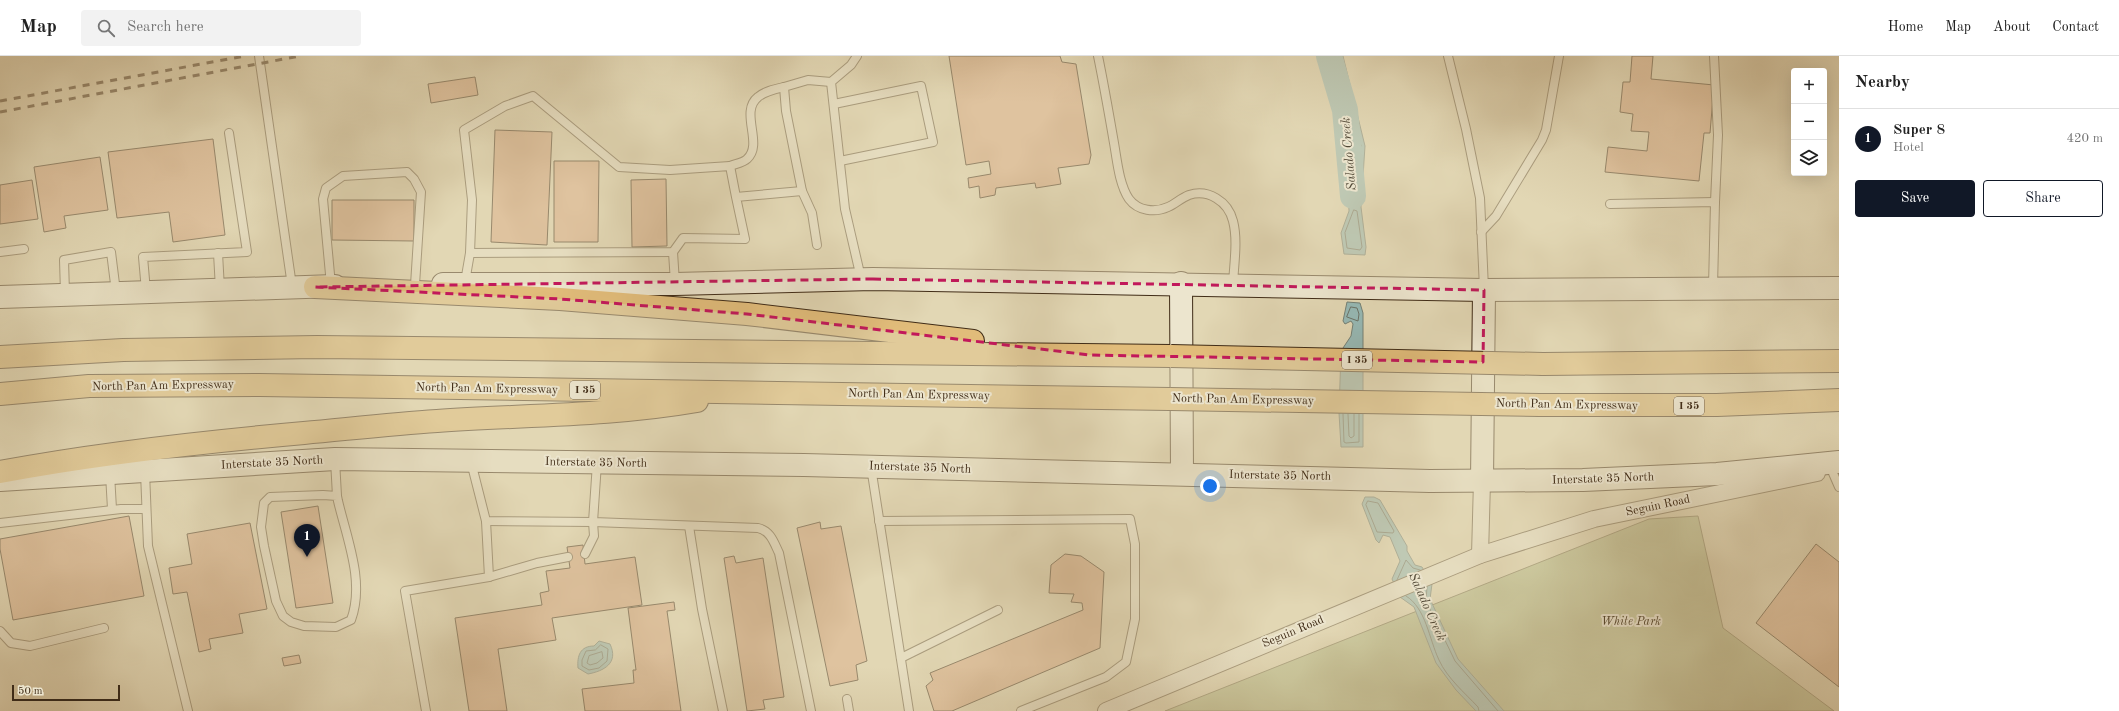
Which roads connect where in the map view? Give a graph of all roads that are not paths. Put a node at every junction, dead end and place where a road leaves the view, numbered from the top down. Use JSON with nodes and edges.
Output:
{"nodes":[{"id":1,"x":258,"y":56,"type":"edge"},
{"id":2,"x":857,"y":56,"type":"edge"},
{"id":3,"x":1098,"y":56,"type":"edge"},
{"id":4,"x":1448,"y":56,"type":"edge"},
{"id":5,"x":1560,"y":56,"type":"edge"},
{"id":6,"x":1714,"y":56,"type":"edge"},
{"id":7,"x":831,"y":82,"type":"junction"},
{"id":8,"x":784,"y":87,"type":"junction"},
{"id":9,"x":834,"y":104,"type":"junction"},
{"id":10,"x":229,"y":133,"type":"dead end"},
{"id":11,"x":840,"y":161,"type":"junction"},
{"id":12,"x":730,"y":166,"type":"junction"},
{"id":13,"x":802,"y":191,"type":"junction"},
{"id":14,"x":736,"y":198,"type":"junction"},
{"id":15,"x":1715,"y":202,"type":"junction"},
{"id":16,"x":1610,"y":204,"type":"dead end"},
{"id":17,"x":1481,"y":232,"type":"junction"},
{"id":18,"x":817,"y":245,"type":"dead end"},
{"id":19,"x":24,"y":250,"type":"dead end"},
{"id":20,"x":0,"y":252,"type":"edge"},
{"id":21,"x":673,"y":252,"type":"junction"},
{"id":22,"x":470,"y":253,"type":"junction"},
{"id":23,"x":218,"y":254,"type":"junction"},
{"id":24,"x":861,"y":279,"type":"junction"},
{"id":25,"x":1182,"y":283,"type":"junction"},
{"id":26,"x":465,"y":284,"type":"junction"},
{"id":27,"x":675,"y":284,"type":"junction"},
{"id":28,"x":415,"y":285,"type":"junction"},
{"id":29,"x":1233,"y":285,"type":"junction"},
{"id":30,"x":323,"y":286,"type":"junction"},
{"id":31,"x":292,"y":287,"type":"junction"},
{"id":32,"x":1713,"y":288,"type":"junction"},
{"id":33,"x":1839,"y":288,"type":"edge"},
{"id":34,"x":220,"y":289,"type":"junction"},
{"id":35,"x":1484,"y":290,"type":"junction"},
{"id":36,"x":146,"y":292,"type":"junction"},
{"id":37,"x":116,"y":293,"type":"junction"},
{"id":38,"x":66,"y":295,"type":"junction"},
{"id":39,"x":0,"y":297,"type":"edge"},
{"id":40,"x":1090,"y":355,"type":"junction"},
{"id":41,"x":1839,"y":356,"type":"edge"},
{"id":42,"x":0,"y":357,"type":"edge"},
{"id":43,"x":1839,"y":362,"type":"edge"},
{"id":44,"x":1798,"y":363,"type":"junction"},
{"id":45,"x":752,"y":392,"type":"junction"},
{"id":46,"x":0,"y":394,"type":"edge"},
{"id":47,"x":1839,"y":400,"type":"edge"},
{"id":48,"x":335,"y":460,"type":"junction"},
{"id":49,"x":470,"y":461,"type":"junction"},
{"id":50,"x":597,"y":462,"type":"junction"},
{"id":51,"x":1834,"y":466,"type":"edge"},
{"id":52,"x":871,"y":467,"type":"junction"},
{"id":53,"x":145,"y":471,"type":"junction"},
{"id":54,"x":0,"y":472,"type":"edge"},
{"id":55,"x":110,"y":473,"type":"junction"},
{"id":56,"x":1182,"y":474,"type":"junction"},
{"id":57,"x":0,"y":480,"type":"edge"},
{"id":58,"x":1482,"y":480,"type":"junction"},
{"id":59,"x":1839,"y":487,"type":"edge"},
{"id":60,"x":337,"y":496,"type":"junction"},
{"id":61,"x":112,"y":509,"type":"junction"},
{"id":62,"x":146,"y":509,"type":"junction"},
{"id":63,"x":486,"y":521,"type":"junction"},
{"id":64,"x":879,"y":521,"type":"junction"},
{"id":65,"x":594,"y":522,"type":"junction"},
{"id":66,"x":0,"y":523,"type":"edge"},
{"id":67,"x":689,"y":526,"type":"junction"},
{"id":68,"x":584,"y":554,"type":"dead end"},
{"id":69,"x":1480,"y":555,"type":"junction"},
{"id":70,"x":568,"y":557,"type":"dead end"},
{"id":71,"x":489,"y":576,"type":"junction"},
{"id":72,"x":998,"y":610,"type":"dead end"},
{"id":73,"x":104,"y":628,"type":"dead end"},
{"id":74,"x":0,"y":631,"type":"edge"},
{"id":75,"x":900,"y":658,"type":"junction"},
{"id":76,"x":847,"y":700,"type":"dead end"},
{"id":77,"x":188,"y":711,"type":"edge"},
{"id":78,"x":426,"y":711,"type":"edge"},
{"id":79,"x":724,"y":711,"type":"edge"},
{"id":80,"x":811,"y":711,"type":"edge"},
{"id":81,"x":849,"y":711,"type":"edge"},
{"id":82,"x":908,"y":711,"type":"edge"},
{"id":83,"x":1021,"y":711,"type":"edge"},
{"id":84,"x":1106,"y":711,"type":"edge"}],
"edges":[{"from":1,"to":31,"type":"lane"},
{"from":2,"to":7,"type":"lane"},
{"from":3,"to":29,"type":"lane"},
{"from":4,"to":17,"type":"lane"},
{"from":5,"to":17,"type":"lane"},
{"from":6,"to":15,"type":"lane"},
{"from":7,"to":8,"type":"lane"},
{"from":7,"to":9,"type":"lane"},
{"from":8,"to":12,"type":"lane"},
{"from":8,"to":13,"type":"lane"},
{"from":9,"to":11,"type":"lane"},
{"from":9,"to":11,"type":"lane"},
{"from":10,"to":23,"type":"lane"},
{"from":11,"to":24,"type":"lane"},
{"from":12,"to":14,"type":"lane"},
{"from":12,"to":22,"type":"lane"},
{"from":13,"to":14,"type":"lane"},
{"from":13,"to":18,"type":"lane"},
{"from":14,"to":21,"type":"lane"},
{"from":15,"to":16,"type":"lane"},
{"from":15,"to":32,"type":"lane"},
{"from":17,"to":35,"type":"lane"},
{"from":19,"to":20,"type":"lane"},
{"from":21,"to":22,"type":"lane"},
{"from":21,"to":27,"type":"lane"},
{"from":22,"to":26,"type":"lane"},
{"from":23,"to":34,"type":"lane"},
{"from":23,"to":36,"type":"lane"},
{"from":24,"to":25,"type":"main road"},
{"from":24,"to":27,"type":"main road"},
{"from":25,"to":29,"type":"main road"},
{"from":25,"to":56,"type":"main road"},
{"from":26,"to":27,"type":"main road"},
{"from":26,"to":28,"type":"main road"},
{"from":28,"to":30,"type":"main road"},
{"from":28,"to":30,"type":"lane"},
{"from":29,"to":35,"type":"main road"},
{"from":30,"to":31,"type":"main road"},
{"from":30,"to":40,"type":"highway"},
{"from":31,"to":34,"type":"main road"},
{"from":32,"to":33,"type":"main road"},
{"from":32,"to":35,"type":"main road"},
{"from":34,"to":36,"type":"main road"},
{"from":35,"to":58,"type":"main road"},
{"from":36,"to":37,"type":"main road"},
{"from":37,"to":38,"type":"main road"},
{"from":37,"to":38,"type":"lane"},
{"from":38,"to":39,"type":"main road"},
{"from":40,"to":42,"type":"highway","number":"I 35"},
{"from":40,"to":44,"type":"highway","number":"I 35","bridge":true},
{"from":41,"to":44,"type":"highway"},
{"from":43,"to":44,"type":"highway","number":"I 35"},
{"from":45,"to":46,"type":"highway","name":"North Pan Am Expressway","number":"I 35"},
{"from":45,"to":47,"type":"highway","name":"North Pan Am Expressway","number":"I 35","bridge":true},
{"from":45,"to":54,"type":"highway"},
{"from":48,"to":49,"type":"main road","name":"Interstate 35 North"},
{"from":48,"to":53,"type":"main road","name":"Interstate 35 North"},
{"from":48,"to":60,"type":"lane"},
{"from":49,"to":50,"type":"main road","name":"Interstate 35 North"},
{"from":49,"to":63,"type":"lane"},
{"from":50,"to":52,"type":"main road","name":"Interstate 35 North"},
{"from":50,"to":65,"type":"lane"},
{"from":51,"to":58,"type":"main road","name":"Interstate 35 North"},
{"from":51,"to":59,"type":"lane"},
{"from":51,"to":69,"type":"street","name":"Seguin Road"},
{"from":52,"to":56,"type":"main road","name":"Interstate 35 North"},
{"from":52,"to":64,"type":"lane"},
{"from":53,"to":55,"type":"main road","name":"Interstate 35 North"},
{"from":53,"to":62,"type":"lane"},
{"from":55,"to":57,"type":"main road","name":"Interstate 35 North"},
{"from":55,"to":61,"type":"lane"},
{"from":56,"to":58,"type":"main road","name":"Interstate 35 North"},
{"from":58,"to":69,"type":"street"},
{"from":60,"to":60,"type":"lane"},
{"from":61,"to":62,"type":"lane"},
{"from":61,"to":66,"type":"lane"},
{"from":62,"to":77,"type":"lane"},
{"from":63,"to":65,"type":"lane"},
{"from":63,"to":71,"type":"lane"},
{"from":64,"to":75,"type":"lane"},
{"from":64,"to":83,"type":"lane"},
{"from":65,"to":67,"type":"lane"},
{"from":65,"to":68,"type":"lane"},
{"from":67,"to":79,"type":"lane"},
{"from":67,"to":80,"type":"lane"},
{"from":69,"to":84,"type":"street","name":"Seguin Road"},
{"from":70,"to":71,"type":"lane"},
{"from":71,"to":78,"type":"lane"},
{"from":72,"to":75,"type":"lane"},
{"from":73,"to":74,"type":"lane"},
{"from":75,"to":82,"type":"lane"},
{"from":76,"to":81,"type":"lane"}]}
